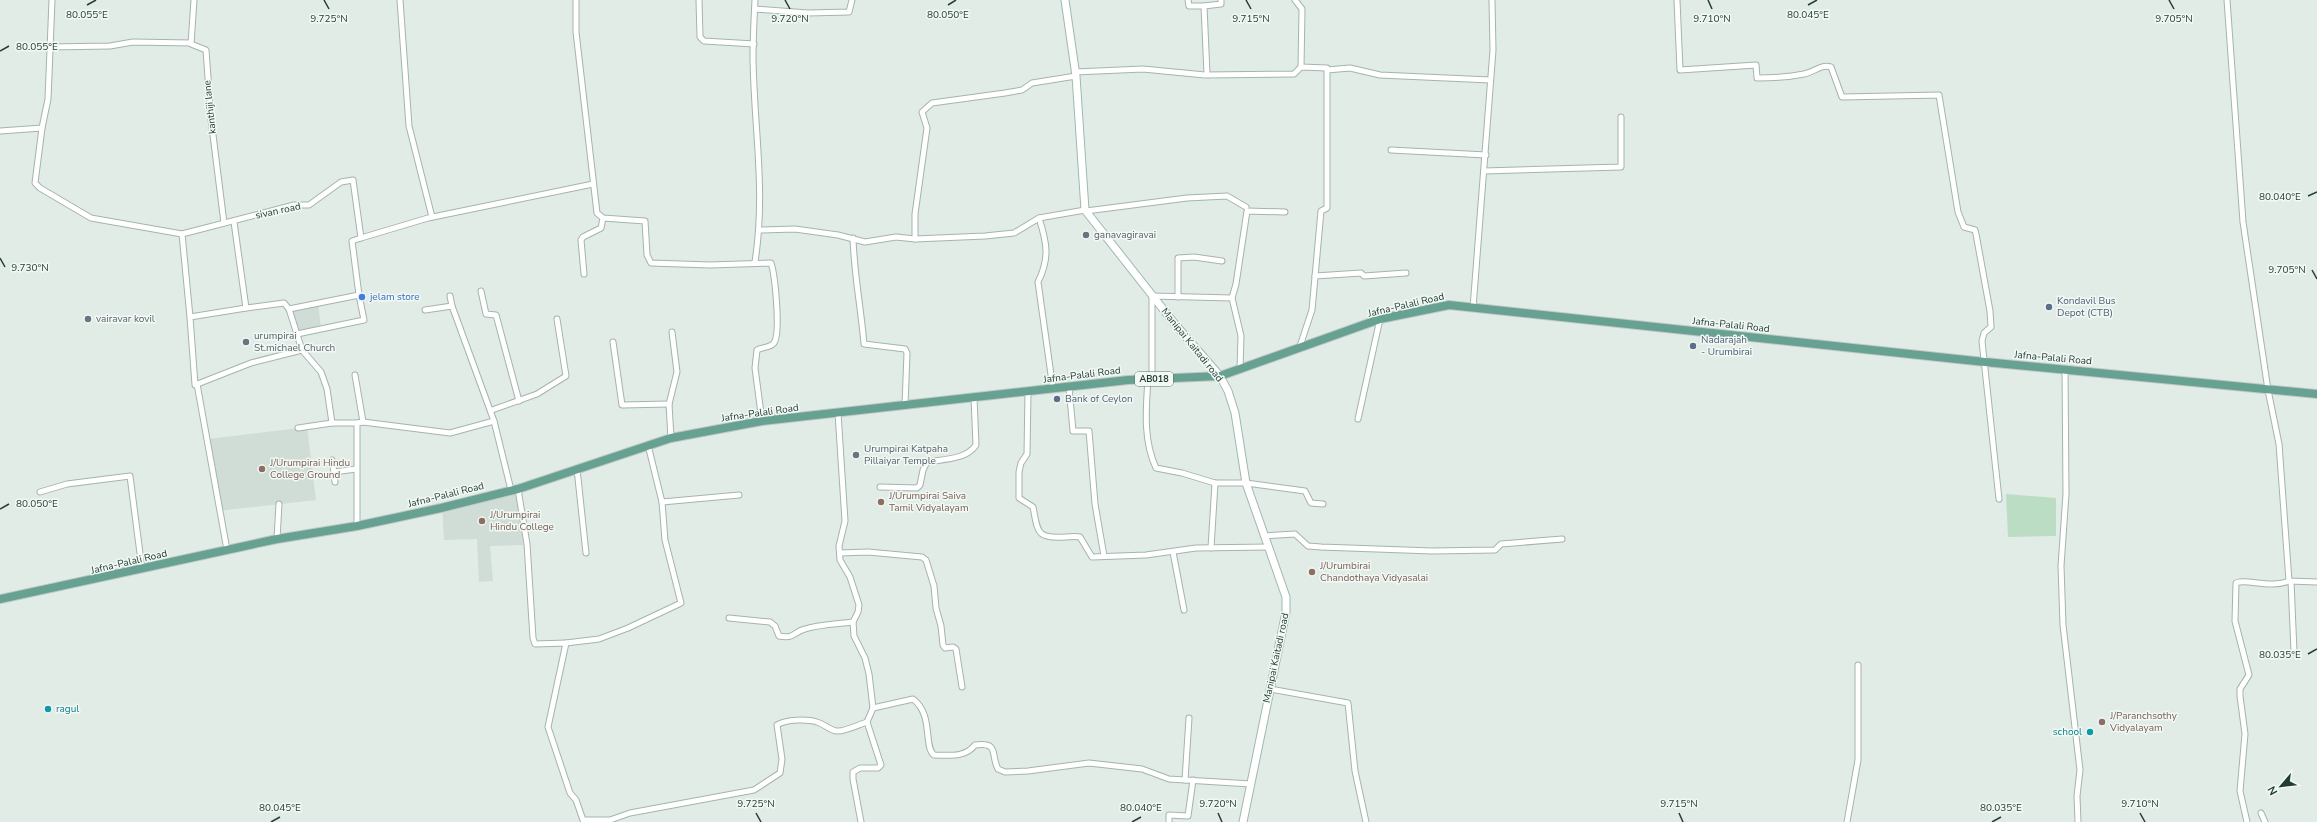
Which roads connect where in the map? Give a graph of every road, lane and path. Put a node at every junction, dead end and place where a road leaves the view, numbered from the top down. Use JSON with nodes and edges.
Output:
{"nodes":[{"id":1,"x":52,"y":0,"type":"edge"},
{"id":2,"x":194,"y":0,"type":"edge"},
{"id":3,"x":400,"y":0,"type":"edge"},
{"id":4,"x":576,"y":0,"type":"edge"},
{"id":5,"x":700,"y":0,"type":"edge"},
{"id":6,"x":755,"y":0,"type":"edge"},
{"id":7,"x":852,"y":0,"type":"edge"},
{"id":8,"x":1065,"y":0,"type":"edge"},
{"id":9,"x":1188,"y":0,"type":"edge"},
{"id":10,"x":1221,"y":0,"type":"edge"},
{"id":11,"x":1295,"y":0,"type":"edge"},
{"id":12,"x":1492,"y":0,"type":"edge"},
{"id":13,"x":1677,"y":0,"type":"edge"},
{"id":14,"x":2227,"y":0,"type":"edge"},
{"id":15,"x":1204,"y":6,"type":"junction"},
{"id":16,"x":755,"y":9,"type":"junction"},
{"id":17,"x":191,"y":43,"type":"junction"},
{"id":18,"x":754,"y":44,"type":"junction"},
{"id":19,"x":50,"y":47,"type":"junction"},
{"id":20,"x":1301,"y":67,"type":"junction"},
{"id":21,"x":1327,"y":70,"type":"junction"},
{"id":22,"x":1076,"y":74,"type":"junction"},
{"id":23,"x":1207,"y":74,"type":"junction"},
{"id":24,"x":1490,"y":80,"type":"junction"},
{"id":25,"x":1621,"y":117,"type":"dead end"},
{"id":26,"x":42,"y":128,"type":"junction"},
{"id":27,"x":0,"y":131,"type":"edge"},
{"id":28,"x":1391,"y":150,"type":"dead end"},
{"id":29,"x":1486,"y":155,"type":"junction"},
{"id":30,"x":1484,"y":172,"type":"junction"},
{"id":31,"x":593,"y":184,"type":"junction"},
{"id":32,"x":1246,"y":207,"type":"dead end"},
{"id":33,"x":1086,"y":211,"type":"junction"},
{"id":34,"x":1285,"y":212,"type":"dead end"},
{"id":35,"x":432,"y":217,"type":"junction"},
{"id":36,"x":604,"y":218,"type":"junction"},
{"id":37,"x":1039,"y":218,"type":"junction"},
{"id":38,"x":234,"y":222,"type":"junction"},
{"id":39,"x":224,"y":223,"type":"junction"},
{"id":40,"x":760,"y":230,"type":"junction"},
{"id":41,"x":182,"y":234,"type":"junction"},
{"id":42,"x":361,"y":238,"type":"junction"},
{"id":43,"x":853,"y":238,"type":"junction"},
{"id":44,"x":915,"y":239,"type":"junction"},
{"id":45,"x":1222,"y":261,"type":"dead end"},
{"id":46,"x":755,"y":262,"type":"junction"},
{"id":47,"x":1406,"y":273,"type":"dead end"},
{"id":48,"x":584,"y":274,"type":"dead end"},
{"id":49,"x":1316,"y":276,"type":"junction"},
{"id":50,"x":481,"y":291,"type":"dead end"},
{"id":51,"x":359,"y":295,"type":"junction"},
{"id":52,"x":450,"y":296,"type":"dead end"},
{"id":53,"x":1152,"y":296,"type":"junction"},
{"id":54,"x":1178,"y":297,"type":"junction"},
{"id":55,"x":1232,"y":298,"type":"junction"},
{"id":56,"x":452,"y":306,"type":"junction"},
{"id":57,"x":246,"y":308,"type":"junction"},
{"id":58,"x":1473,"y":308,"type":"junction"},
{"id":59,"x":289,"y":309,"type":"junction"},
{"id":60,"x":425,"y":310,"type":"dead end"},
{"id":61,"x":190,"y":317,"type":"junction"},
{"id":62,"x":557,"y":319,"type":"dead end"},
{"id":63,"x":1380,"y":319,"type":"junction"},
{"id":64,"x":672,"y":332,"type":"dead end"},
{"id":65,"x":297,"y":334,"type":"junction"},
{"id":66,"x":613,"y":342,"type":"dead end"},
{"id":67,"x":1299,"y":349,"type":"junction"},
{"id":68,"x":302,"y":350,"type":"junction"},
{"id":69,"x":1985,"y":362,"type":"junction"},
{"id":70,"x":1240,"y":369,"type":"junction"},
{"id":71,"x":2065,"y":369,"type":"junction"},
{"id":72,"x":355,"y":375,"type":"dead end"},
{"id":73,"x":1220,"y":376,"type":"junction"},
{"id":74,"x":1150,"y":379,"type":"junction"},
{"id":75,"x":197,"y":384,"type":"junction"},
{"id":76,"x":1069,"y":387,"type":"junction"},
{"id":77,"x":1053,"y":388,"type":"junction"},
{"id":78,"x":2268,"y":390,"type":"junction"},
{"id":79,"x":1028,"y":392,"type":"junction"},
{"id":80,"x":2317,"y":394,"type":"edge"},
{"id":81,"x":974,"y":398,"type":"junction"},
{"id":82,"x":519,"y":401,"type":"junction"},
{"id":83,"x":668,"y":404,"type":"junction"},
{"id":84,"x":905,"y":405,"type":"junction"},
{"id":85,"x":492,"y":410,"type":"junction"},
{"id":86,"x":838,"y":413,"type":"junction"},
{"id":87,"x":1358,"y":419,"type":"dead end"},
{"id":88,"x":494,"y":421,"type":"junction"},
{"id":89,"x":363,"y":422,"type":"junction"},
{"id":90,"x":762,"y":422,"type":"junction"},
{"id":91,"x":332,"y":423,"type":"junction"},
{"id":92,"x":357,"y":423,"type":"junction"},
{"id":93,"x":298,"y":428,"type":"dead end"},
{"id":94,"x":671,"y":438,"type":"junction"},
{"id":95,"x":648,"y":445,"type":"junction"},
{"id":96,"x":332,"y":460,"type":"dead end"},
{"id":97,"x":356,"y":469,"type":"junction"},
{"id":98,"x":577,"y":469,"type":"junction"},
{"id":99,"x":334,"y":472,"type":"junction"},
{"id":100,"x":334,"y":482,"type":"dead end"},
{"id":101,"x":1215,"y":483,"type":"junction"},
{"id":102,"x":1246,"y":483,"type":"junction"},
{"id":103,"x":880,"y":486,"type":"dead end"},
{"id":104,"x":515,"y":489,"type":"junction"},
{"id":105,"x":40,"y":492,"type":"dead end"},
{"id":106,"x":739,"y":495,"type":"dead end"},
{"id":107,"x":1999,"y":499,"type":"dead end"},
{"id":108,"x":662,"y":502,"type":"junction"},
{"id":109,"x":279,"y":504,"type":"dead end"},
{"id":110,"x":1323,"y":504,"type":"dead end"},
{"id":111,"x":357,"y":526,"type":"junction"},
{"id":112,"x":1264,"y":536,"type":"junction"},
{"id":113,"x":277,"y":539,"type":"junction"},
{"id":114,"x":1562,"y":539,"type":"dead end"},
{"id":115,"x":1268,"y":547,"type":"junction"},
{"id":116,"x":1211,"y":548,"type":"junction"},
{"id":117,"x":227,"y":550,"type":"junction"},
{"id":118,"x":1173,"y":552,"type":"junction"},
{"id":119,"x":586,"y":553,"type":"dead end"},
{"id":120,"x":840,"y":553,"type":"junction"},
{"id":121,"x":1104,"y":556,"type":"junction"},
{"id":122,"x":142,"y":569,"type":"junction"},
{"id":123,"x":2290,"y":581,"type":"junction"},
{"id":124,"x":2317,"y":582,"type":"edge"},
{"id":125,"x":0,"y":599,"type":"edge"},
{"id":126,"x":1184,"y":610,"type":"dead end"},
{"id":127,"x":729,"y":618,"type":"dead end"},
{"id":128,"x":852,"y":622,"type":"junction"},
{"id":129,"x":566,"y":643,"type":"junction"},
{"id":130,"x":2294,"y":652,"type":"dead end"},
{"id":131,"x":1858,"y":665,"type":"dead end"},
{"id":132,"x":962,"y":687,"type":"dead end"},
{"id":133,"x":1270,"y":689,"type":"junction"},
{"id":134,"x":873,"y":708,"type":"junction"},
{"id":135,"x":1189,"y":718,"type":"dead end"},
{"id":136,"x":867,"y":722,"type":"junction"},
{"id":137,"x":1184,"y":780,"type":"junction"},
{"id":138,"x":1193,"y":780,"type":"junction"},
{"id":139,"x":1251,"y":784,"type":"junction"},
{"id":140,"x":2261,"y":812,"type":"dead end"},
{"id":141,"x":610,"y":821,"type":"edge"},
{"id":142,"x":861,"y":822,"type":"edge"},
{"id":143,"x":1169,"y":822,"type":"edge"},
{"id":144,"x":1243,"y":822,"type":"edge"},
{"id":145,"x":1366,"y":822,"type":"edge"},
{"id":146,"x":1847,"y":822,"type":"edge"},
{"id":147,"x":2078,"y":822,"type":"edge"},
{"id":148,"x":2247,"y":822,"type":"edge"},
{"id":149,"x":2265,"y":822,"type":"edge"}],
"edges":[{"from":1,"to":19,"type":"street"},
{"from":2,"to":17,"type":"street"},
{"from":3,"to":35,"type":"street"},
{"from":4,"to":31,"type":"street"},
{"from":5,"to":18,"type":"street"},
{"from":6,"to":16,"type":"street"},
{"from":7,"to":16,"type":"street"},
{"from":8,"to":22,"type":"main road"},
{"from":9,"to":15,"type":"street"},
{"from":10,"to":15,"type":"street"},
{"from":11,"to":20,"type":"street"},
{"from":12,"to":24,"type":"street"},
{"from":13,"to":69,"type":"street"},
{"from":14,"to":78,"type":"street"},
{"from":15,"to":23,"type":"street"},
{"from":16,"to":18,"type":"street"},
{"from":17,"to":19,"type":"street"},
{"from":17,"to":39,"type":"street","name":"kanthiji lane"},
{"from":18,"to":40,"type":"street"},
{"from":19,"to":26,"type":"street"},
{"from":20,"to":21,"type":"street"},
{"from":20,"to":23,"type":"street"},
{"from":21,"to":24,"type":"street"},
{"from":21,"to":49,"type":"street"},
{"from":22,"to":23,"type":"street"},
{"from":22,"to":33,"type":"main road"},
{"from":22,"to":44,"type":"street"},
{"from":24,"to":29,"type":"street"},
{"from":25,"to":30,"type":"street"},
{"from":26,"to":27,"type":"street"},
{"from":26,"to":41,"type":"street","name":"sivan road"},
{"from":28,"to":29,"type":"street"},
{"from":29,"to":30,"type":"street"},
{"from":30,"to":58,"type":"street"},
{"from":31,"to":35,"type":"street"},
{"from":31,"to":36,"type":"street"},
{"from":32,"to":33,"type":"street"},
{"from":33,"to":37,"type":"street"},
{"from":33,"to":53,"type":"main road","name":"Manipai Kaitadi road"},
{"from":34,"to":55,"type":"street"},
{"from":35,"to":42,"type":"street"},
{"from":36,"to":46,"type":"street"},
{"from":36,"to":48,"type":"street"},
{"from":37,"to":44,"type":"street"},
{"from":37,"to":77,"type":"street"},
{"from":38,"to":39,"type":"street","name":"sivan road"},
{"from":38,"to":42,"type":"street","name":"sivan road"},
{"from":38,"to":57,"type":"street"},
{"from":39,"to":41,"type":"street","name":"sivan road"},
{"from":40,"to":43,"type":"street"},
{"from":40,"to":46,"type":"street"},
{"from":41,"to":61,"type":"street"},
{"from":42,"to":51,"type":"street"},
{"from":43,"to":44,"type":"street"},
{"from":43,"to":84,"type":"street"},
{"from":45,"to":54,"type":"street"},
{"from":46,"to":90,"type":"street"},
{"from":47,"to":49,"type":"street"},
{"from":49,"to":67,"type":"street"},
{"from":50,"to":82,"type":"street"},
{"from":51,"to":59,"type":"street"},
{"from":51,"to":65,"type":"street"},
{"from":52,"to":56,"type":"street"},
{"from":53,"to":54,"type":"street"},
{"from":53,"to":73,"type":"main road","name":"Manipai Kaitadi road"},
{"from":53,"to":74,"type":"street"},
{"from":54,"to":55,"type":"street"},
{"from":55,"to":70,"type":"street"},
{"from":56,"to":60,"type":"street"},
{"from":56,"to":85,"type":"street"},
{"from":57,"to":59,"type":"street"},
{"from":57,"to":61,"type":"street"},
{"from":58,"to":63,"type":"main road","name":"Jafna-Palali Road","number":"AB018"},
{"from":58,"to":69,"type":"main road","name":"Jafna-Palali Road","number":"AB018"},
{"from":59,"to":65,"type":"street"},
{"from":61,"to":75,"type":"street"},
{"from":62,"to":82,"type":"street"},
{"from":63,"to":67,"type":"main road","name":"Jafna-Palali Road","number":"AB018"},
{"from":63,"to":87,"type":"street"},
{"from":64,"to":83,"type":"street"},
{"from":65,"to":68,"type":"street"},
{"from":66,"to":83,"type":"street"},
{"from":67,"to":70,"type":"main road","name":"Jafna-Palali Road","number":"AB018"},
{"from":68,"to":75,"type":"street"},
{"from":68,"to":91,"type":"street"},
{"from":69,"to":71,"type":"main road","name":"Jafna-Palali Road","number":"AB018"},
{"from":69,"to":107,"type":"street"},
{"from":70,"to":73,"type":"main road","name":"Jafna-Palali Road","number":"AB018"},
{"from":71,"to":78,"type":"main road","name":"Jafna-Palali Road","number":"AB018"},
{"from":71,"to":147,"type":"street"},
{"from":72,"to":89,"type":"street"},
{"from":73,"to":74,"type":"main road","name":"Jafna-Palali Road","number":"AB018"},
{"from":73,"to":102,"type":"main road","name":"Manipai Kaitadi road"},
{"from":74,"to":76,"type":"main road","name":"Jafna-Palali Road","number":"AB018"},
{"from":74,"to":101,"type":"street"},
{"from":75,"to":117,"type":"street"},
{"from":76,"to":77,"type":"main road","name":"Jafna-Palali Road","number":"AB018"},
{"from":76,"to":121,"type":"street"},
{"from":77,"to":79,"type":"main road","name":"Jafna-Palali Road","number":"AB018"},
{"from":78,"to":80,"type":"main road","name":"Jafna-Palali Road","number":"AB018"},
{"from":78,"to":123,"type":"street"},
{"from":79,"to":81,"type":"main road","name":"Jafna-Palali Road","number":"AB018"},
{"from":79,"to":121,"type":"street"},
{"from":81,"to":84,"type":"main road","name":"Jafna-Palali Road","number":"AB018"},
{"from":81,"to":103,"type":"street"},
{"from":82,"to":85,"type":"street"},
{"from":83,"to":94,"type":"street"},
{"from":84,"to":86,"type":"main road","name":"Jafna-Palali Road","number":"AB018"},
{"from":85,"to":88,"type":"street"},
{"from":86,"to":90,"type":"main road","name":"Jafna-Palali Road","number":"AB018"},
{"from":86,"to":120,"type":"street"},
{"from":88,"to":89,"type":"street"},
{"from":88,"to":104,"type":"street"},
{"from":89,"to":92,"type":"street"},
{"from":90,"to":94,"type":"main road","name":"Jafna-Palali Road","number":"AB018"},
{"from":91,"to":92,"type":"street"},
{"from":91,"to":93,"type":"street"},
{"from":92,"to":97,"type":"street"},
{"from":94,"to":95,"type":"main road","name":"Jafna-Palali Road","number":"AB018"},
{"from":95,"to":98,"type":"main road","name":"Jafna-Palali Road","number":"AB018"},
{"from":95,"to":108,"type":"street"},
{"from":96,"to":99,"type":"street"},
{"from":97,"to":99,"type":"street"},
{"from":97,"to":111,"type":"street"},
{"from":98,"to":104,"type":"main road","name":"Jafna-Palali Road","number":"AB018"},
{"from":98,"to":119,"type":"street"},
{"from":99,"to":100,"type":"street"},
{"from":101,"to":102,"type":"street"},
{"from":101,"to":116,"type":"street"},
{"from":102,"to":110,"type":"street"},
{"from":102,"to":112,"type":"main road","name":"Manipai Kaitadi road"},
{"from":104,"to":111,"type":"main road","name":"Jafna-Palali Road","number":"AB018"},
{"from":104,"to":129,"type":"street"},
{"from":105,"to":122,"type":"street"},
{"from":106,"to":108,"type":"street"},
{"from":108,"to":129,"type":"street"},
{"from":109,"to":113,"type":"street"},
{"from":111,"to":113,"type":"main road","name":"Jafna-Palali Road","number":"AB018"},
{"from":112,"to":114,"type":"street"},
{"from":112,"to":115,"type":"main road","name":"Manipai Kaitadi road"},
{"from":113,"to":117,"type":"main road","name":"Jafna-Palali Road","number":"AB018"},
{"from":115,"to":116,"type":"street"},
{"from":115,"to":133,"type":"main road","name":"Manipai Kaitadi road"},
{"from":116,"to":118,"type":"street"},
{"from":117,"to":122,"type":"main road","name":"Jafna-Palali Road","number":"AB018"},
{"from":118,"to":121,"type":"street"},
{"from":118,"to":126,"type":"street"},
{"from":120,"to":128,"type":"street"},
{"from":120,"to":132,"type":"street"},
{"from":122,"to":125,"type":"main road","name":"Jafna-Palali Road","number":"AB018"},
{"from":123,"to":124,"type":"street"},
{"from":123,"to":130,"type":"street"},
{"from":123,"to":148,"type":"street"},
{"from":127,"to":128,"type":"street"},
{"from":128,"to":134,"type":"street"},
{"from":129,"to":141,"type":"street"},
{"from":131,"to":146,"type":"street"},
{"from":133,"to":139,"type":"main road","name":"Manipai Kaitadi road"},
{"from":133,"to":145,"type":"street"},
{"from":134,"to":136,"type":"street"},
{"from":134,"to":137,"type":"street"},
{"from":135,"to":137,"type":"street"},
{"from":136,"to":141,"type":"street"},
{"from":136,"to":142,"type":"street"},
{"from":137,"to":138,"type":"street"},
{"from":138,"to":139,"type":"street"},
{"from":138,"to":143,"type":"street"},
{"from":139,"to":144,"type":"main road","name":"Manipai Kaitadi road"},
{"from":140,"to":149,"type":"street"}]}
